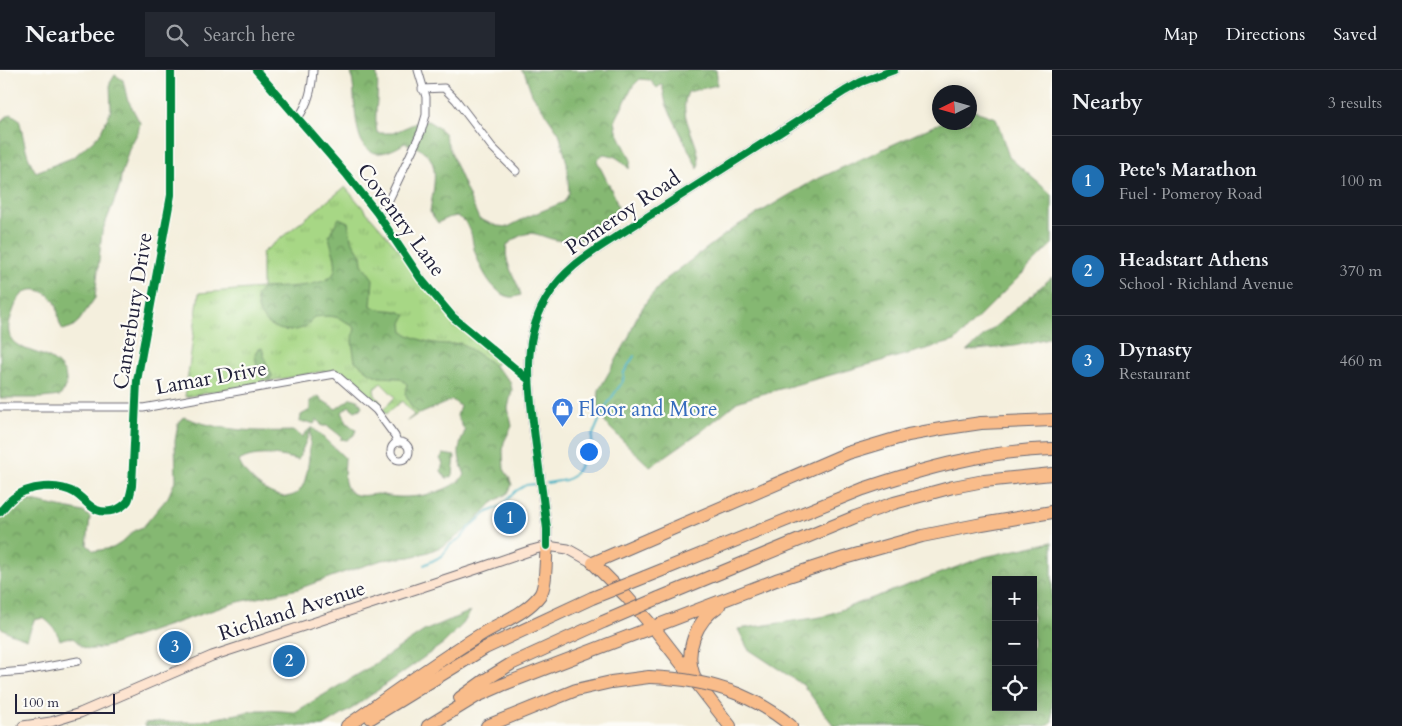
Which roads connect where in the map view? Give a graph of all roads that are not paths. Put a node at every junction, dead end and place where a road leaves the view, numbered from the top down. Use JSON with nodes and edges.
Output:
{"nodes":[{"id":1,"x":171,"y":70,"type":"edge"},
{"id":2,"x":256,"y":70,"type":"edge"},
{"id":3,"x":314,"y":70,"type":"edge"},
{"id":4,"x":418,"y":70,"type":"edge"},
{"id":5,"x":892,"y":70,"type":"edge"},
{"id":6,"x":422,"y":89,"type":"junction"},
{"id":7,"x":298,"y":118,"type":"junction"},
{"id":8,"x":516,"y":171,"type":"dead end"},
{"id":9,"x":377,"y":214,"type":"junction"},
{"id":10,"x":529,"y":380,"type":"junction"},
{"id":11,"x":0,"y":407,"type":"edge"},
{"id":12,"x":136,"y":407,"type":"junction"},
{"id":13,"x":1052,"y":420,"type":"edge"},
{"id":14,"x":397,"y":442,"type":"dead end"},
{"id":15,"x":1052,"y":449,"type":"edge"},
{"id":16,"x":1052,"y":474,"type":"edge"},
{"id":17,"x":2,"y":506,"type":"edge"},
{"id":18,"x":1052,"y":512,"type":"edge"},
{"id":19,"x":547,"y":546,"type":"junction"},
{"id":20,"x":592,"y":563,"type":"junction"},
{"id":21,"x":730,"y":598,"type":"junction"},
{"id":22,"x":654,"y":628,"type":"junction"},
{"id":23,"x":78,"y":661,"type":"dead end"},
{"id":24,"x":0,"y":672,"type":"edge"},
{"id":25,"x":700,"y":687,"type":"junction"},
{"id":26,"x":24,"y":726,"type":"edge"},
{"id":27,"x":347,"y":726,"type":"edge"},
{"id":28,"x":358,"y":726,"type":"edge"},
{"id":29,"x":427,"y":726,"type":"edge"},
{"id":30,"x":487,"y":726,"type":"edge"},
{"id":31,"x":730,"y":726,"type":"edge"},
{"id":32,"x":790,"y":726,"type":"edge"}],
"edges":[{"from":1,"to":12,"type":"street","name":"Canterbury Drive"},
{"from":2,"to":7,"type":"street","name":"Coventry Lane"},
{"from":3,"to":7,"type":"street"},
{"from":4,"to":6,"type":"street"},
{"from":5,"to":10,"type":"street","name":"Pomeroy Road"},
{"from":6,"to":8,"type":"street"},
{"from":6,"to":9,"type":"street"},
{"from":7,"to":9,"type":"street","name":"Coventry Lane"},
{"from":9,"to":10,"type":"street","name":"Coventry Lane"},
{"from":10,"to":19,"type":"street","name":"Pomeroy Road"},
{"from":11,"to":12,"type":"street","name":"Lamar Drive"},
{"from":12,"to":14,"type":"street","name":"Lamar Drive"},
{"from":12,"to":17,"type":"street","name":"Canterbury Drive"},
{"from":13,"to":20,"type":"highway"},
{"from":15,"to":28,"type":"highway","bridge":true},
{"from":16,"to":29,"type":"highway","bridge":true},
{"from":18,"to":21,"type":"highway"},
{"from":19,"to":20,"type":"street"},
{"from":19,"to":26,"type":"street","name":"Richland Avenue"},
{"from":19,"to":27,"type":"highway"},
{"from":20,"to":22,"type":"highway"},
{"from":21,"to":22,"type":"highway"},
{"from":21,"to":25,"type":"highway"},
{"from":22,"to":25,"type":"highway"},
{"from":22,"to":29,"type":"highway"},
{"from":23,"to":24,"type":"street"},
{"from":25,"to":31,"type":"highway"},
{"from":30,"to":32,"type":"highway","bridge":true}]}
